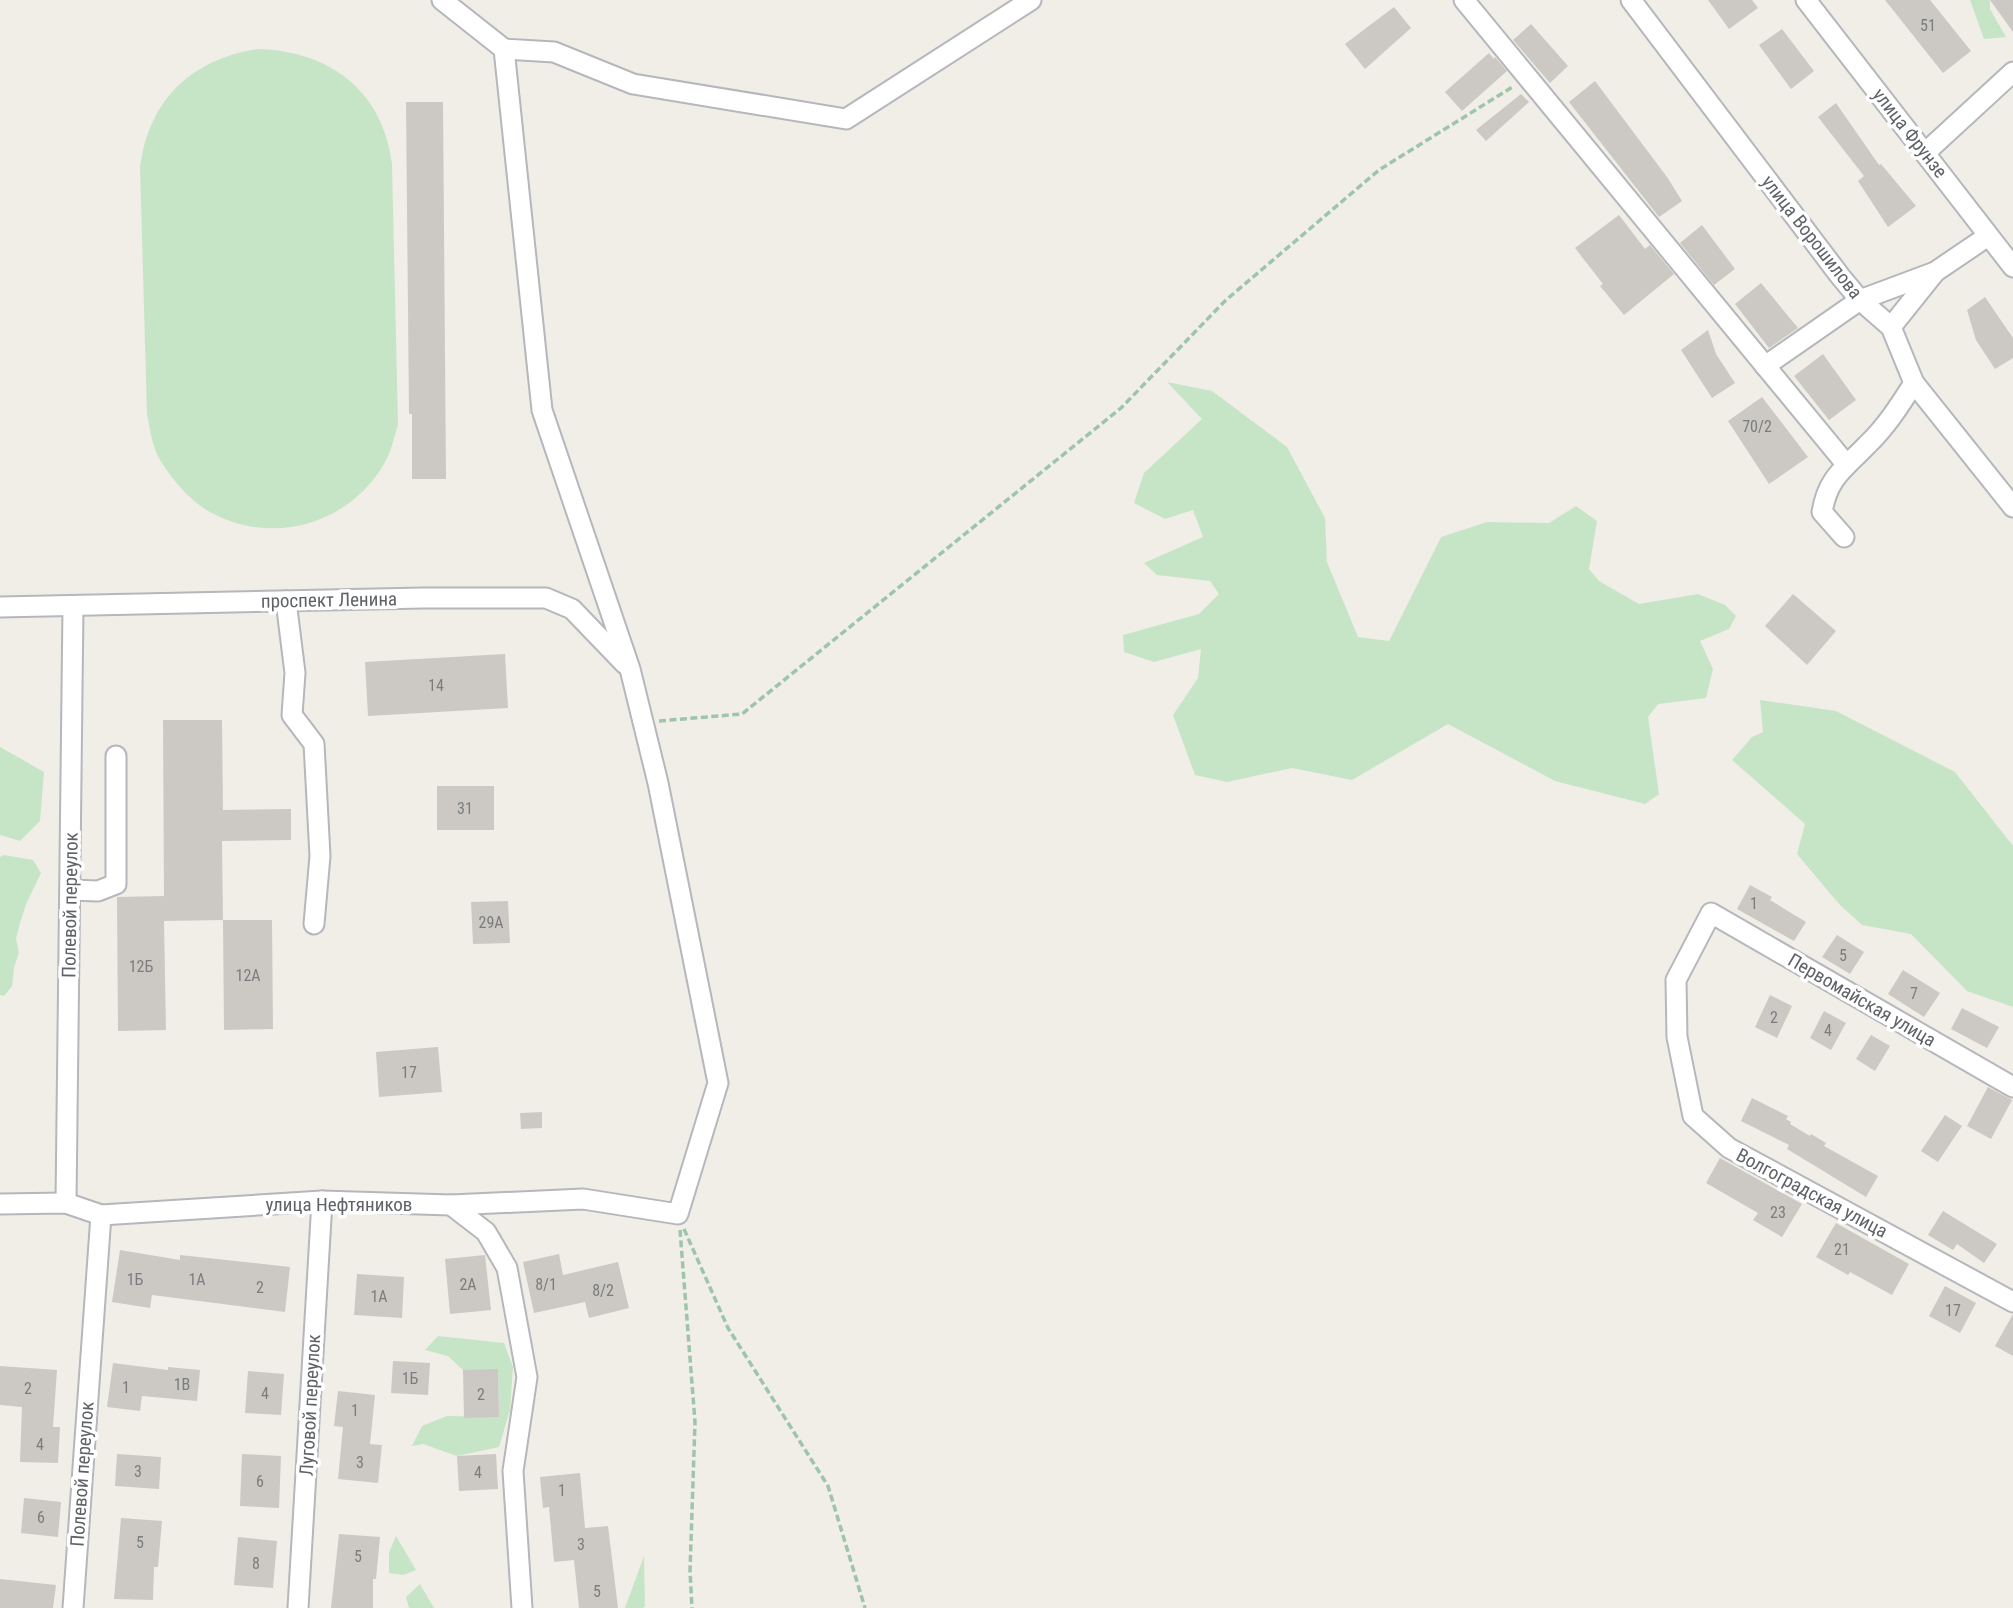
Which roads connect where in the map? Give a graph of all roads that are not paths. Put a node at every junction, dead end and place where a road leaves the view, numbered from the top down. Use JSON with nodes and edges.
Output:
{"nodes":[{"id":1,"x":442,"y":0,"type":"edge"},
{"id":2,"x":1031,"y":0,"type":"edge"},
{"id":3,"x":1464,"y":0,"type":"edge"},
{"id":4,"x":1631,"y":0,"type":"edge"},
{"id":5,"x":1806,"y":0,"type":"edge"},
{"id":6,"x":504,"y":49,"type":"junction"},
{"id":7,"x":2013,"y":72,"type":"edge"},
{"id":8,"x":1926,"y":152,"type":"junction"},
{"id":9,"x":1988,"y":236,"type":"junction"},
{"id":10,"x":2013,"y":267,"type":"edge"},
{"id":11,"x":1935,"y":272,"type":"junction"},
{"id":12,"x":1860,"y":300,"type":"junction"},
{"id":13,"x":1891,"y":327,"type":"junction"},
{"id":14,"x":1765,"y":366,"type":"junction"},
{"id":15,"x":1914,"y":383,"type":"junction"},
{"id":16,"x":1846,"y":464,"type":"junction"},
{"id":17,"x":2013,"y":507,"type":"edge"},
{"id":18,"x":1844,"y":537,"type":"dead end"},
{"id":19,"x":286,"y":601,"type":"junction"},
{"id":20,"x":73,"y":606,"type":"junction"},
{"id":21,"x":0,"y":607,"type":"edge"},
{"id":22,"x":630,"y":669,"type":"junction"},
{"id":23,"x":116,"y":756,"type":"dead end"},
{"id":24,"x":70,"y":890,"type":"junction"},
{"id":25,"x":1711,"y":913,"type":"joint"},
{"id":26,"x":314,"y":924,"type":"dead end"},
{"id":27,"x":2013,"y":1087,"type":"edge"},
{"id":28,"x":323,"y":1201,"type":"junction"},
{"id":29,"x":66,"y":1203,"type":"junction"},
{"id":30,"x":0,"y":1204,"type":"edge"},
{"id":31,"x":451,"y":1205,"type":"junction"},
{"id":32,"x":102,"y":1215,"type":"junction"},
{"id":33,"x":2013,"y":1301,"type":"edge"},
{"id":34,"x":73,"y":1608,"type":"edge"},
{"id":35,"x":298,"y":1608,"type":"edge"},
{"id":36,"x":522,"y":1608,"type":"edge"}],
"edges":[{"from":1,"to":6,"type":"street"},
{"from":2,"to":6,"type":"street"},
{"from":3,"to":14,"type":"street"},
{"from":4,"to":12,"type":"street","name":"улица Ворошилова"},
{"from":5,"to":8,"type":"street","name":"улица Фрунзе"},
{"from":6,"to":22,"type":"street"},
{"from":7,"to":8,"type":"street"},
{"from":8,"to":9,"type":"street","name":"улица Фрунзе"},
{"from":9,"to":10,"type":"street","name":"улица Фрунзе"},
{"from":9,"to":11,"type":"street"},
{"from":11,"to":12,"type":"street"},
{"from":11,"to":13,"type":"street"},
{"from":12,"to":13,"type":"street","name":"улица Ворошилова"},
{"from":12,"to":14,"type":"street"},
{"from":13,"to":15,"type":"street","name":"улица Ворошилова"},
{"from":14,"to":16,"type":"street"},
{"from":15,"to":16,"type":"street"},
{"from":15,"to":17,"type":"street","name":"улица Ворошилова"},
{"from":16,"to":18,"type":"street"},
{"from":19,"to":20,"type":"street","name":"проспект Ленина"},
{"from":19,"to":22,"type":"street","name":"проспект Ленина"},
{"from":19,"to":26,"type":"street"},
{"from":20,"to":21,"type":"street","name":"проспект Ленина"},
{"from":20,"to":24,"type":"street","name":"Полевой переулок"},
{"from":22,"to":31,"type":"street","name":"улица Нефтяников"},
{"from":23,"to":24,"type":"street"},
{"from":24,"to":29,"type":"street","name":"Полевой переулок"},
{"from":25,"to":27,"type":"street","name":"Первомайская улица"},
{"from":25,"to":33,"type":"street","name":"Волгоградская улица"},
{"from":28,"to":31,"type":"street","name":"улица Нефтяников"},
{"from":28,"to":32,"type":"street","name":"улица Нефтяников"},
{"from":28,"to":35,"type":"street","name":"Луговой переулок"},
{"from":29,"to":30,"type":"street","name":"улица Нефтяников"},
{"from":29,"to":32,"type":"street","name":"улица Нефтяников"},
{"from":31,"to":36,"type":"street"},
{"from":32,"to":34,"type":"street","name":"Полевой переулок"}]}
